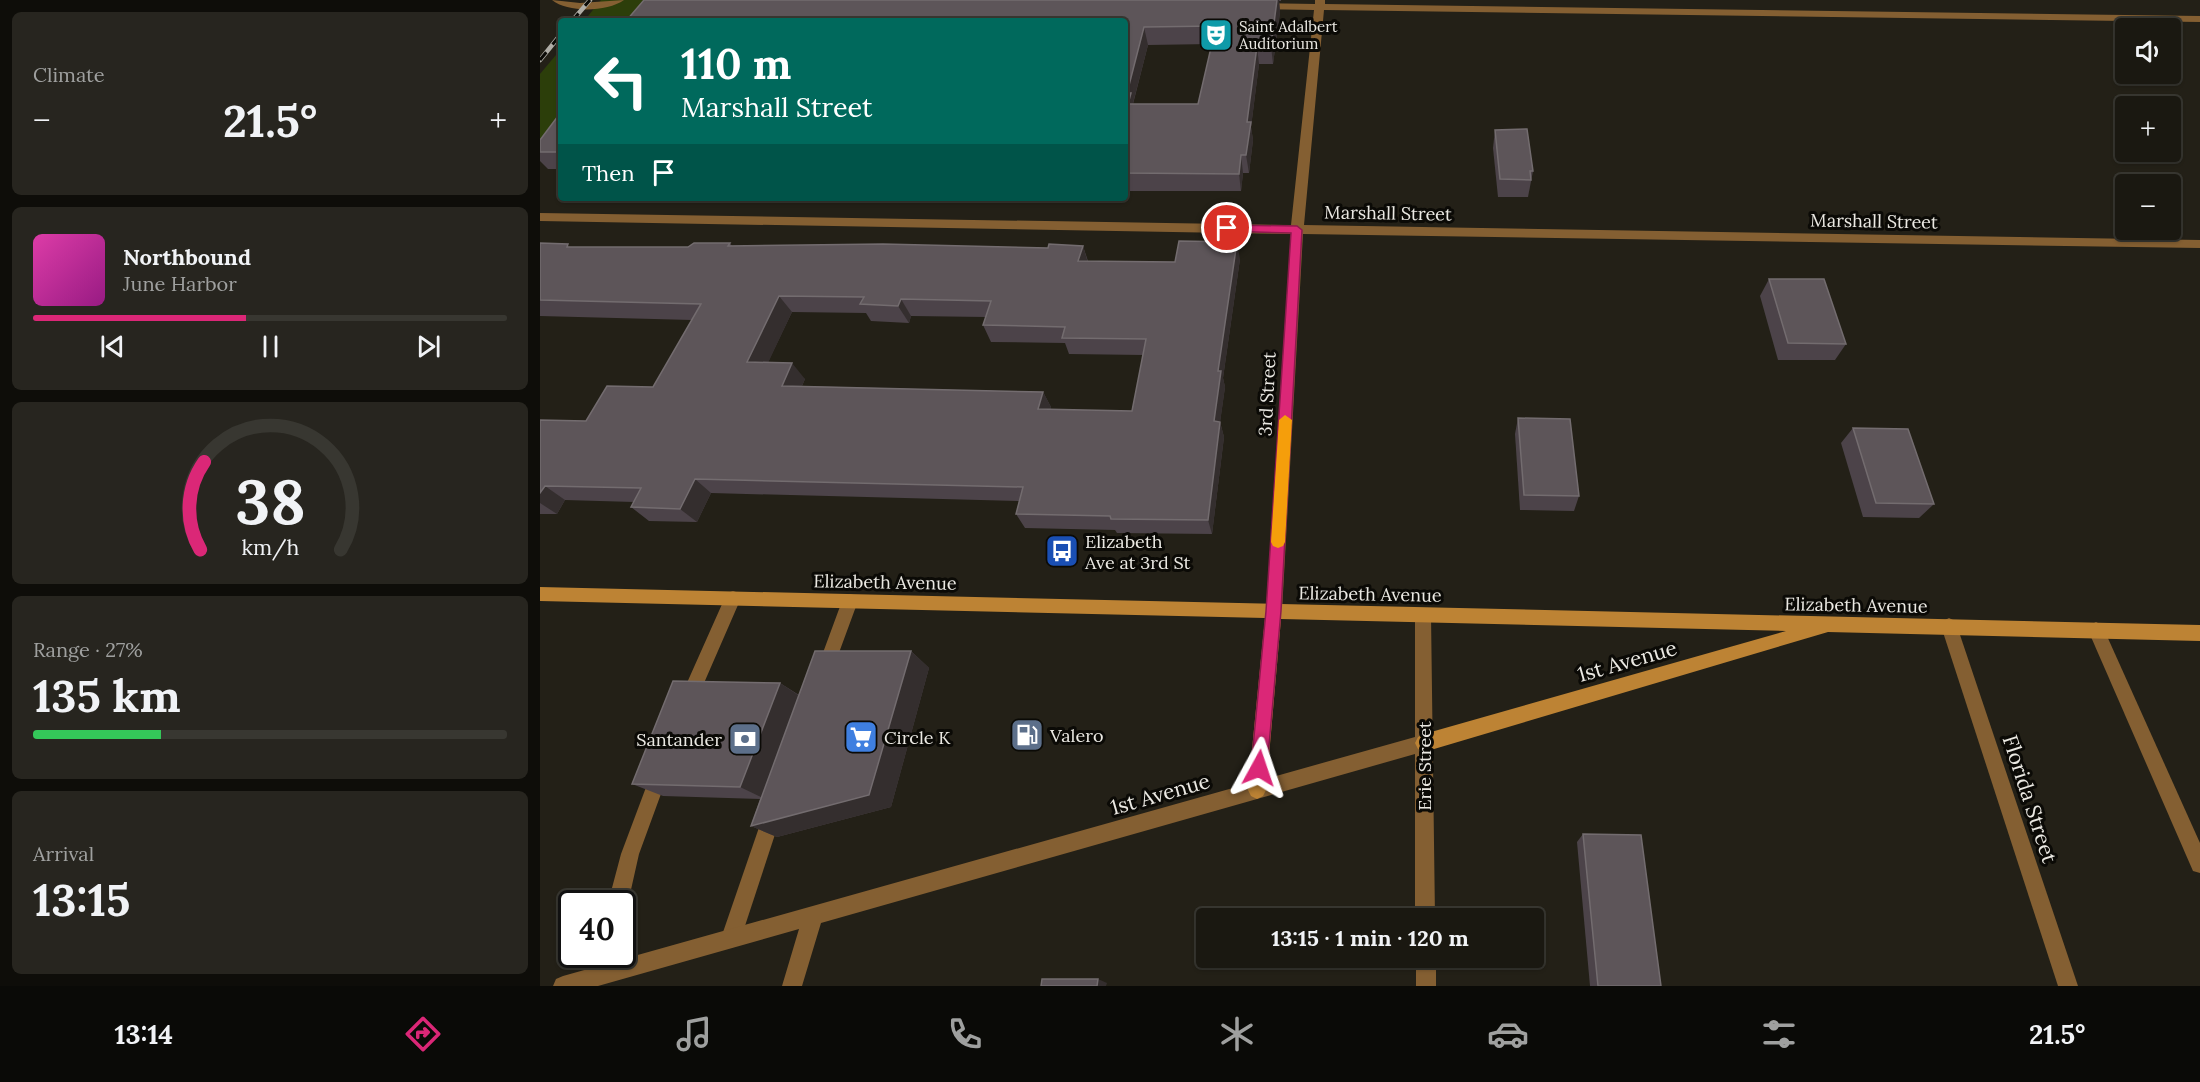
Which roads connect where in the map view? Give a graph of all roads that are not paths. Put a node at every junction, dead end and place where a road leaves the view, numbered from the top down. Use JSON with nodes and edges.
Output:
{"nodes":[{"id":1,"x":557,"y":0,"type":"edge"},
{"id":2,"x":620,"y":0,"type":"edge"},
{"id":3,"x":1320,"y":3,"type":"edge"},
{"id":4,"x":1248,"y":5,"type":"edge"},
{"id":5,"x":2200,"y":19,"type":"edge"},
{"id":6,"x":540,"y":217,"type":"edge"},
{"id":7,"x":1297,"y":230,"type":"junction"},
{"id":8,"x":2200,"y":244,"type":"edge"},
{"id":9,"x":540,"y":594,"type":"edge"},
{"id":10,"x":733,"y":598,"type":"junction"},
{"id":11,"x":850,"y":601,"type":"junction"},
{"id":12,"x":1274,"y":611,"type":"junction"},
{"id":13,"x":1423,"y":615,"type":"junction"},
{"id":14,"x":1837,"y":624,"type":"junction"},
{"id":15,"x":1949,"y":626,"type":"junction"},
{"id":16,"x":2096,"y":630,"type":"junction"},
{"id":17,"x":2200,"y":633,"type":"edge"},
{"id":18,"x":819,"y":686,"type":"edge"},
{"id":19,"x":679,"y":720,"type":"edge"},
{"id":20,"x":1424,"y":743,"type":"junction"},
{"id":21,"x":667,"y":754,"type":"edge"},
{"id":22,"x":1257,"y":790,"type":"junction"},
{"id":23,"x":780,"y":795,"type":"edge"},
{"id":24,"x":2200,"y":864,"type":"edge"},
{"id":25,"x":621,"y":890,"type":"edge"},
{"id":26,"x":1425,"y":908,"type":"edge"},
{"id":27,"x":813,"y":916,"type":"junction"},
{"id":28,"x":731,"y":938,"type":"junction"},
{"id":29,"x":602,"y":968,"type":"edge"},
{"id":30,"x":1426,"y":968,"type":"edge"},
{"id":31,"x":600,"y":975,"type":"junction"},
{"id":32,"x":563,"y":986,"type":"edge"},
{"id":33,"x":792,"y":986,"type":"edge"},
{"id":34,"x":1426,"y":986,"type":"edge"},
{"id":35,"x":2068,"y":986,"type":"edge"}],
"edges":[{"from":1,"to":2,"type":"street"},
{"from":3,"to":4,"type":"street"},
{"from":3,"to":5,"type":"street"},
{"from":3,"to":7,"type":"street","name":"3rd Street"},
{"from":6,"to":7,"type":"street","name":"Marshall Street"},
{"from":7,"to":8,"type":"street","name":"Marshall Street"},
{"from":7,"to":12,"type":"street","name":"3rd Street"},
{"from":9,"to":10,"type":"street","name":"Elizabeth Avenue"},
{"from":10,"to":11,"type":"street","name":"Elizabeth Avenue"},
{"from":10,"to":19,"type":"street"},
{"from":11,"to":12,"type":"street","name":"Elizabeth Avenue"},
{"from":11,"to":18,"type":"street"},
{"from":12,"to":13,"type":"street","name":"Elizabeth Avenue"},
{"from":12,"to":22,"type":"street","name":"3rd Street"},
{"from":13,"to":14,"type":"street","name":"Elizabeth Avenue"},
{"from":13,"to":20,"type":"street","name":"Erie Street"},
{"from":14,"to":15,"type":"street","name":"Elizabeth Avenue"},
{"from":14,"to":20,"type":"street","name":"1st Avenue"},
{"from":15,"to":16,"type":"street","name":"Elizabeth Avenue"},
{"from":15,"to":35,"type":"street","name":"Florida Street"},
{"from":16,"to":17,"type":"street","name":"Elizabeth Avenue"},
{"from":16,"to":24,"type":"street"},
{"from":20,"to":22,"type":"street","name":"1st Avenue"},
{"from":20,"to":26,"type":"street","name":"Erie Street"},
{"from":21,"to":25,"type":"street"},
{"from":22,"to":27,"type":"street","name":"1st Avenue"},
{"from":23,"to":28,"type":"street"},
{"from":27,"to":28,"type":"street","name":"1st Avenue"},
{"from":27,"to":33,"type":"street"},
{"from":28,"to":31,"type":"street","name":"1st Avenue"},
{"from":29,"to":31,"type":"street"},
{"from":30,"to":34,"type":"street"},
{"from":31,"to":32,"type":"street","name":"1st Avenue"}]}
